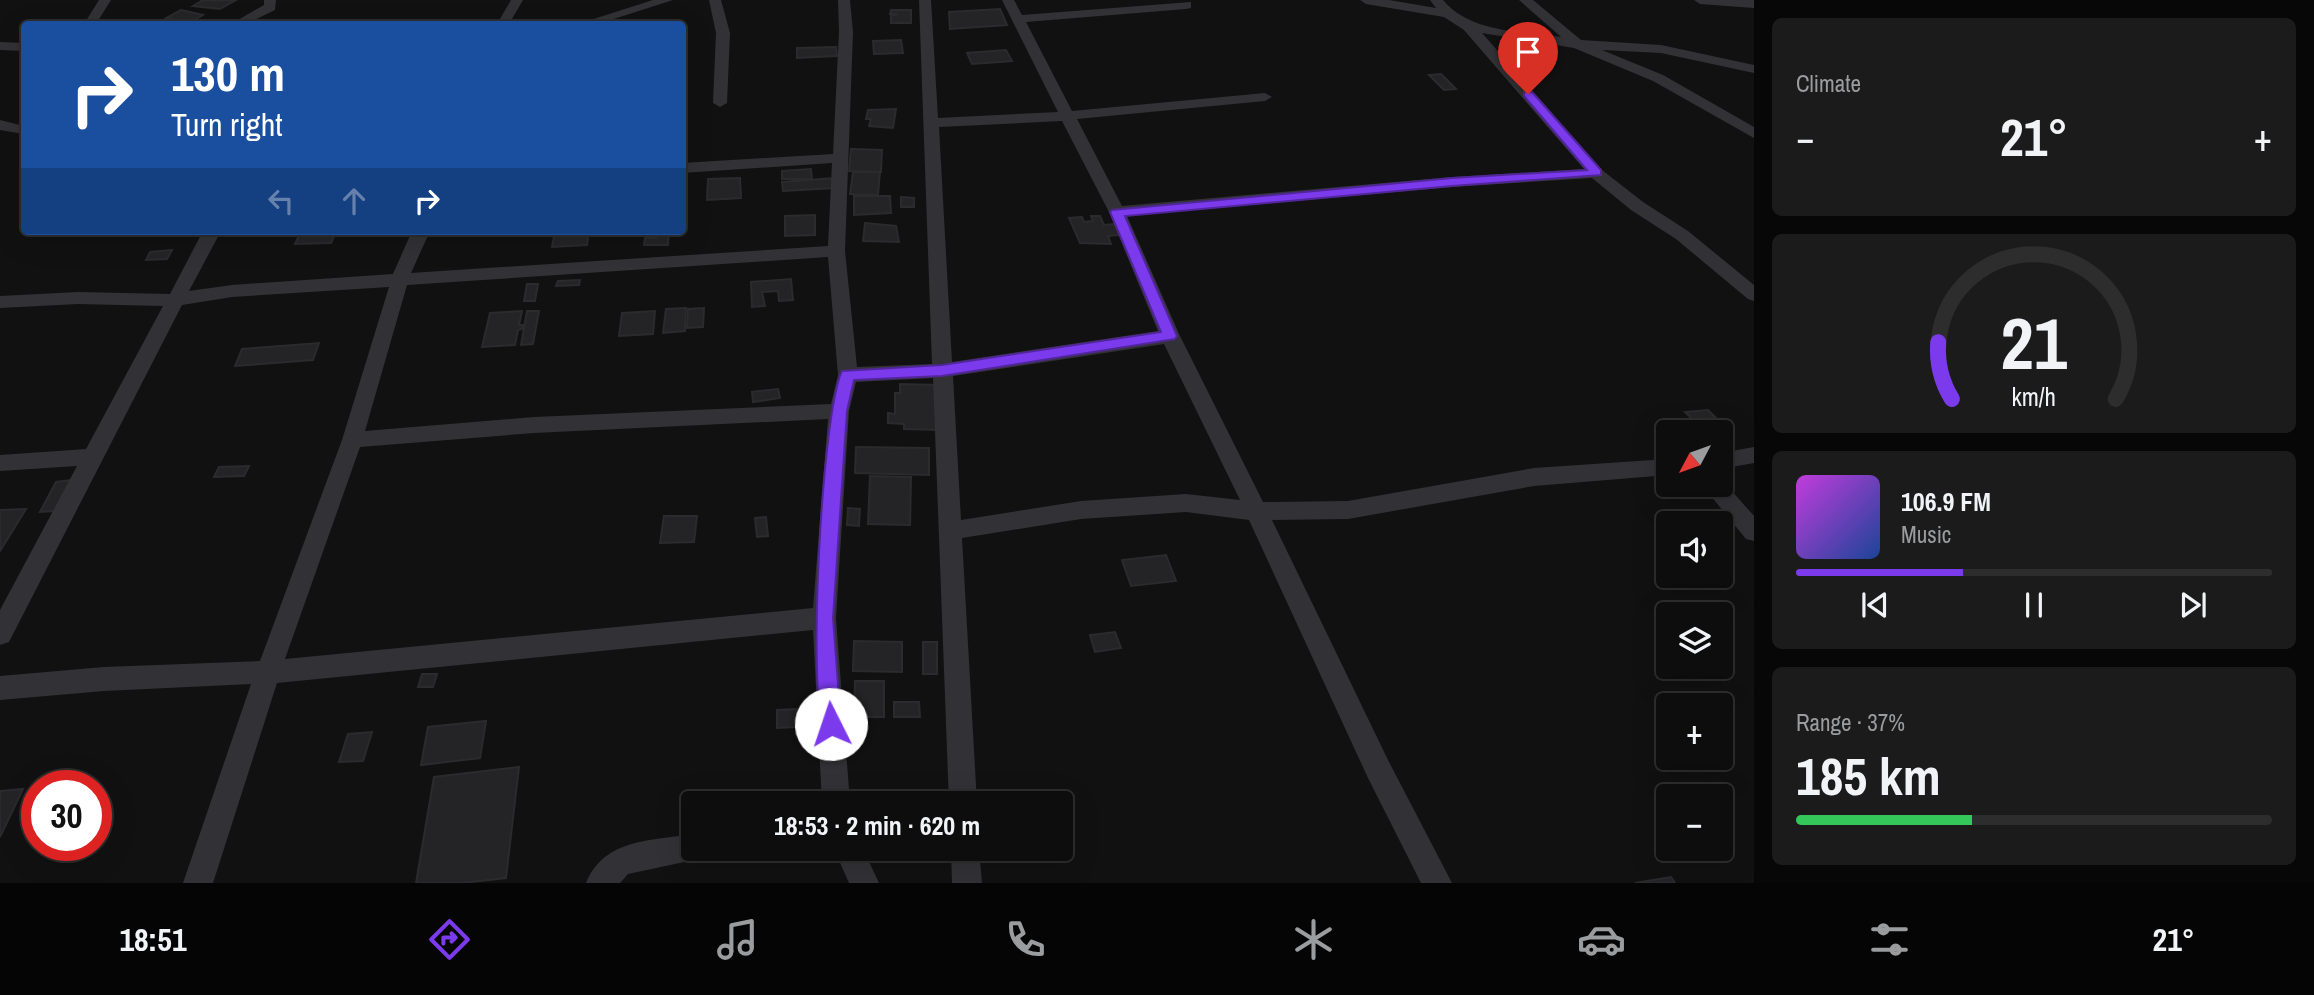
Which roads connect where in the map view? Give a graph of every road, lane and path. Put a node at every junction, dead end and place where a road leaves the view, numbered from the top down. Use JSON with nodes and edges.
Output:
{"nodes":[{"id":1,"x":105,"y":0,"type":"edge"},
{"id":2,"x":270,"y":0,"type":"edge"},
{"id":3,"x":517,"y":0,"type":"edge"},
{"id":4,"x":667,"y":0,"type":"edge"},
{"id":5,"x":715,"y":0,"type":"edge"},
{"id":6,"x":844,"y":0,"type":"edge"},
{"id":7,"x":925,"y":0,"type":"edge"},
{"id":8,"x":1366,"y":0,"type":"edge"},
{"id":9,"x":1436,"y":0,"type":"edge"},
{"id":10,"x":1525,"y":0,"type":"edge"},
{"id":11,"x":1700,"y":0,"type":"edge"},
{"id":12,"x":1754,"y":4,"type":"edge"},
{"id":13,"x":1186,"y":5,"type":"dead end"},
{"id":14,"x":1013,"y":10,"type":"edge"},
{"id":15,"x":1448,"y":14,"type":"junction"},
{"id":16,"x":92,"y":21,"type":"edge"},
{"id":17,"x":244,"y":21,"type":"edge"},
{"id":18,"x":505,"y":21,"type":"edge"},
{"id":19,"x":595,"y":21,"type":"edge"},
{"id":20,"x":1469,"y":27,"type":"junction"},
{"id":21,"x":1577,"y":44,"type":"junction"},
{"id":22,"x":0,"y":46,"type":"edge"},
{"id":23,"x":21,"y":47,"type":"edge"},
{"id":24,"x":1753,"y":69,"type":"edge"},
{"id":25,"x":1265,"y":97,"type":"dead end"},
{"id":26,"x":720,"y":103,"type":"dead end"},
{"id":27,"x":1066,"y":116,"type":"junction"},
{"id":28,"x":929,"y":123,"type":"junction"},
{"id":29,"x":0,"y":125,"type":"edge"},
{"id":30,"x":21,"y":129,"type":"edge"},
{"id":31,"x":1754,"y":133,"type":"edge"},
{"id":32,"x":842,"y":158,"type":"junction"},
{"id":33,"x":686,"y":168,"type":"edge"},
{"id":34,"x":1596,"y":173,"type":"junction"},
{"id":35,"x":1117,"y":212,"type":"junction"},
{"id":36,"x":210,"y":235,"type":"edge"},
{"id":37,"x":419,"y":235,"type":"edge"},
{"id":38,"x":836,"y":251,"type":"junction"},
{"id":39,"x":400,"y":279,"type":"junction"},
{"id":40,"x":1747,"y":281,"type":"edge"},
{"id":41,"x":1754,"y":295,"type":"edge"},
{"id":42,"x":174,"y":300,"type":"junction"},
{"id":43,"x":0,"y":302,"type":"edge"},
{"id":44,"x":1170,"y":336,"type":"junction"},
{"id":45,"x":942,"y":371,"type":"junction"},
{"id":46,"x":848,"y":375,"type":"junction"},
{"id":47,"x":839,"y":411,"type":"junction"},
{"id":48,"x":352,"y":440,"type":"junction"},
{"id":49,"x":1754,"y":455,"type":"edge"},
{"id":50,"x":92,"y":457,"type":"junction"},
{"id":51,"x":1733,"y":459,"type":"edge"},
{"id":52,"x":0,"y":463,"type":"edge"},
{"id":53,"x":1656,"y":468,"type":"edge"},
{"id":54,"x":1723,"y":497,"type":"edge"},
{"id":55,"x":1254,"y":511,"type":"junction"},
{"id":56,"x":950,"y":531,"type":"junction"},
{"id":57,"x":1754,"y":532,"type":"edge"},
{"id":58,"x":824,"y":618,"type":"junction"},
{"id":59,"x":0,"y":634,"type":"edge"},
{"id":60,"x":268,"y":672,"type":"junction"},
{"id":61,"x":0,"y":688,"type":"edge"},
{"id":62,"x":835,"y":791,"type":"edge"},
{"id":63,"x":962,"y":791,"type":"edge"},
{"id":64,"x":681,"y":850,"type":"edge"},
{"id":65,"x":854,"y":861,"type":"edge"},
{"id":66,"x":966,"y":861,"type":"edge"},
{"id":67,"x":198,"y":883,"type":"edge"},
{"id":68,"x":601,"y":883,"type":"edge"},
{"id":69,"x":864,"y":883,"type":"edge"},
{"id":70,"x":967,"y":883,"type":"edge"},
{"id":71,"x":1437,"y":883,"type":"edge"}],
"edges":[{"from":1,"to":16,"type":"street"},
{"from":2,"to":17,"type":"street"},
{"from":3,"to":18,"type":"street"},
{"from":4,"to":19,"type":"street"},
{"from":5,"to":26,"type":"street"},
{"from":6,"to":32,"type":"street"},
{"from":7,"to":28,"type":"street"},
{"from":8,"to":15,"type":"street"},
{"from":9,"to":15,"type":"street"},
{"from":10,"to":21,"type":"street"},
{"from":11,"to":12,"type":"street"},
{"from":13,"to":14,"type":"street"},
{"from":14,"to":27,"type":"street"},
{"from":15,"to":20,"type":"street"},
{"from":20,"to":21,"type":"street"},
{"from":20,"to":34,"type":"street"},
{"from":21,"to":24,"type":"street"},
{"from":21,"to":31,"type":"street"},
{"from":22,"to":23,"type":"street"},
{"from":25,"to":27,"type":"street"},
{"from":27,"to":28,"type":"street"},
{"from":27,"to":35,"type":"street"},
{"from":28,"to":45,"type":"street"},
{"from":29,"to":30,"type":"street"},
{"from":32,"to":33,"type":"street"},
{"from":32,"to":38,"type":"street"},
{"from":34,"to":35,"type":"street"},
{"from":34,"to":40,"type":"street"},
{"from":35,"to":44,"type":"street"},
{"from":36,"to":42,"type":"street"},
{"from":37,"to":39,"type":"street"},
{"from":38,"to":39,"type":"street"},
{"from":38,"to":46,"type":"street"},
{"from":39,"to":42,"type":"street"},
{"from":39,"to":48,"type":"street"},
{"from":40,"to":41,"type":"street"},
{"from":42,"to":43,"type":"street"},
{"from":42,"to":50,"type":"street"},
{"from":44,"to":45,"type":"street"},
{"from":44,"to":55,"type":"street"},
{"from":45,"to":46,"type":"street"},
{"from":45,"to":56,"type":"street"},
{"from":46,"to":47,"type":"street"},
{"from":47,"to":48,"type":"street"},
{"from":47,"to":58,"type":"street"},
{"from":48,"to":60,"type":"street"},
{"from":49,"to":51,"type":"street"},
{"from":50,"to":52,"type":"street"},
{"from":50,"to":59,"type":"street"},
{"from":53,"to":55,"type":"street"},
{"from":54,"to":57,"type":"street"},
{"from":55,"to":56,"type":"street"},
{"from":55,"to":71,"type":"street"},
{"from":56,"to":63,"type":"street"},
{"from":58,"to":60,"type":"street"},
{"from":58,"to":62,"type":"street"},
{"from":60,"to":61,"type":"street"},
{"from":60,"to":67,"type":"street"},
{"from":64,"to":68,"type":"street"},
{"from":65,"to":69,"type":"street"},
{"from":66,"to":70,"type":"street"}]}
